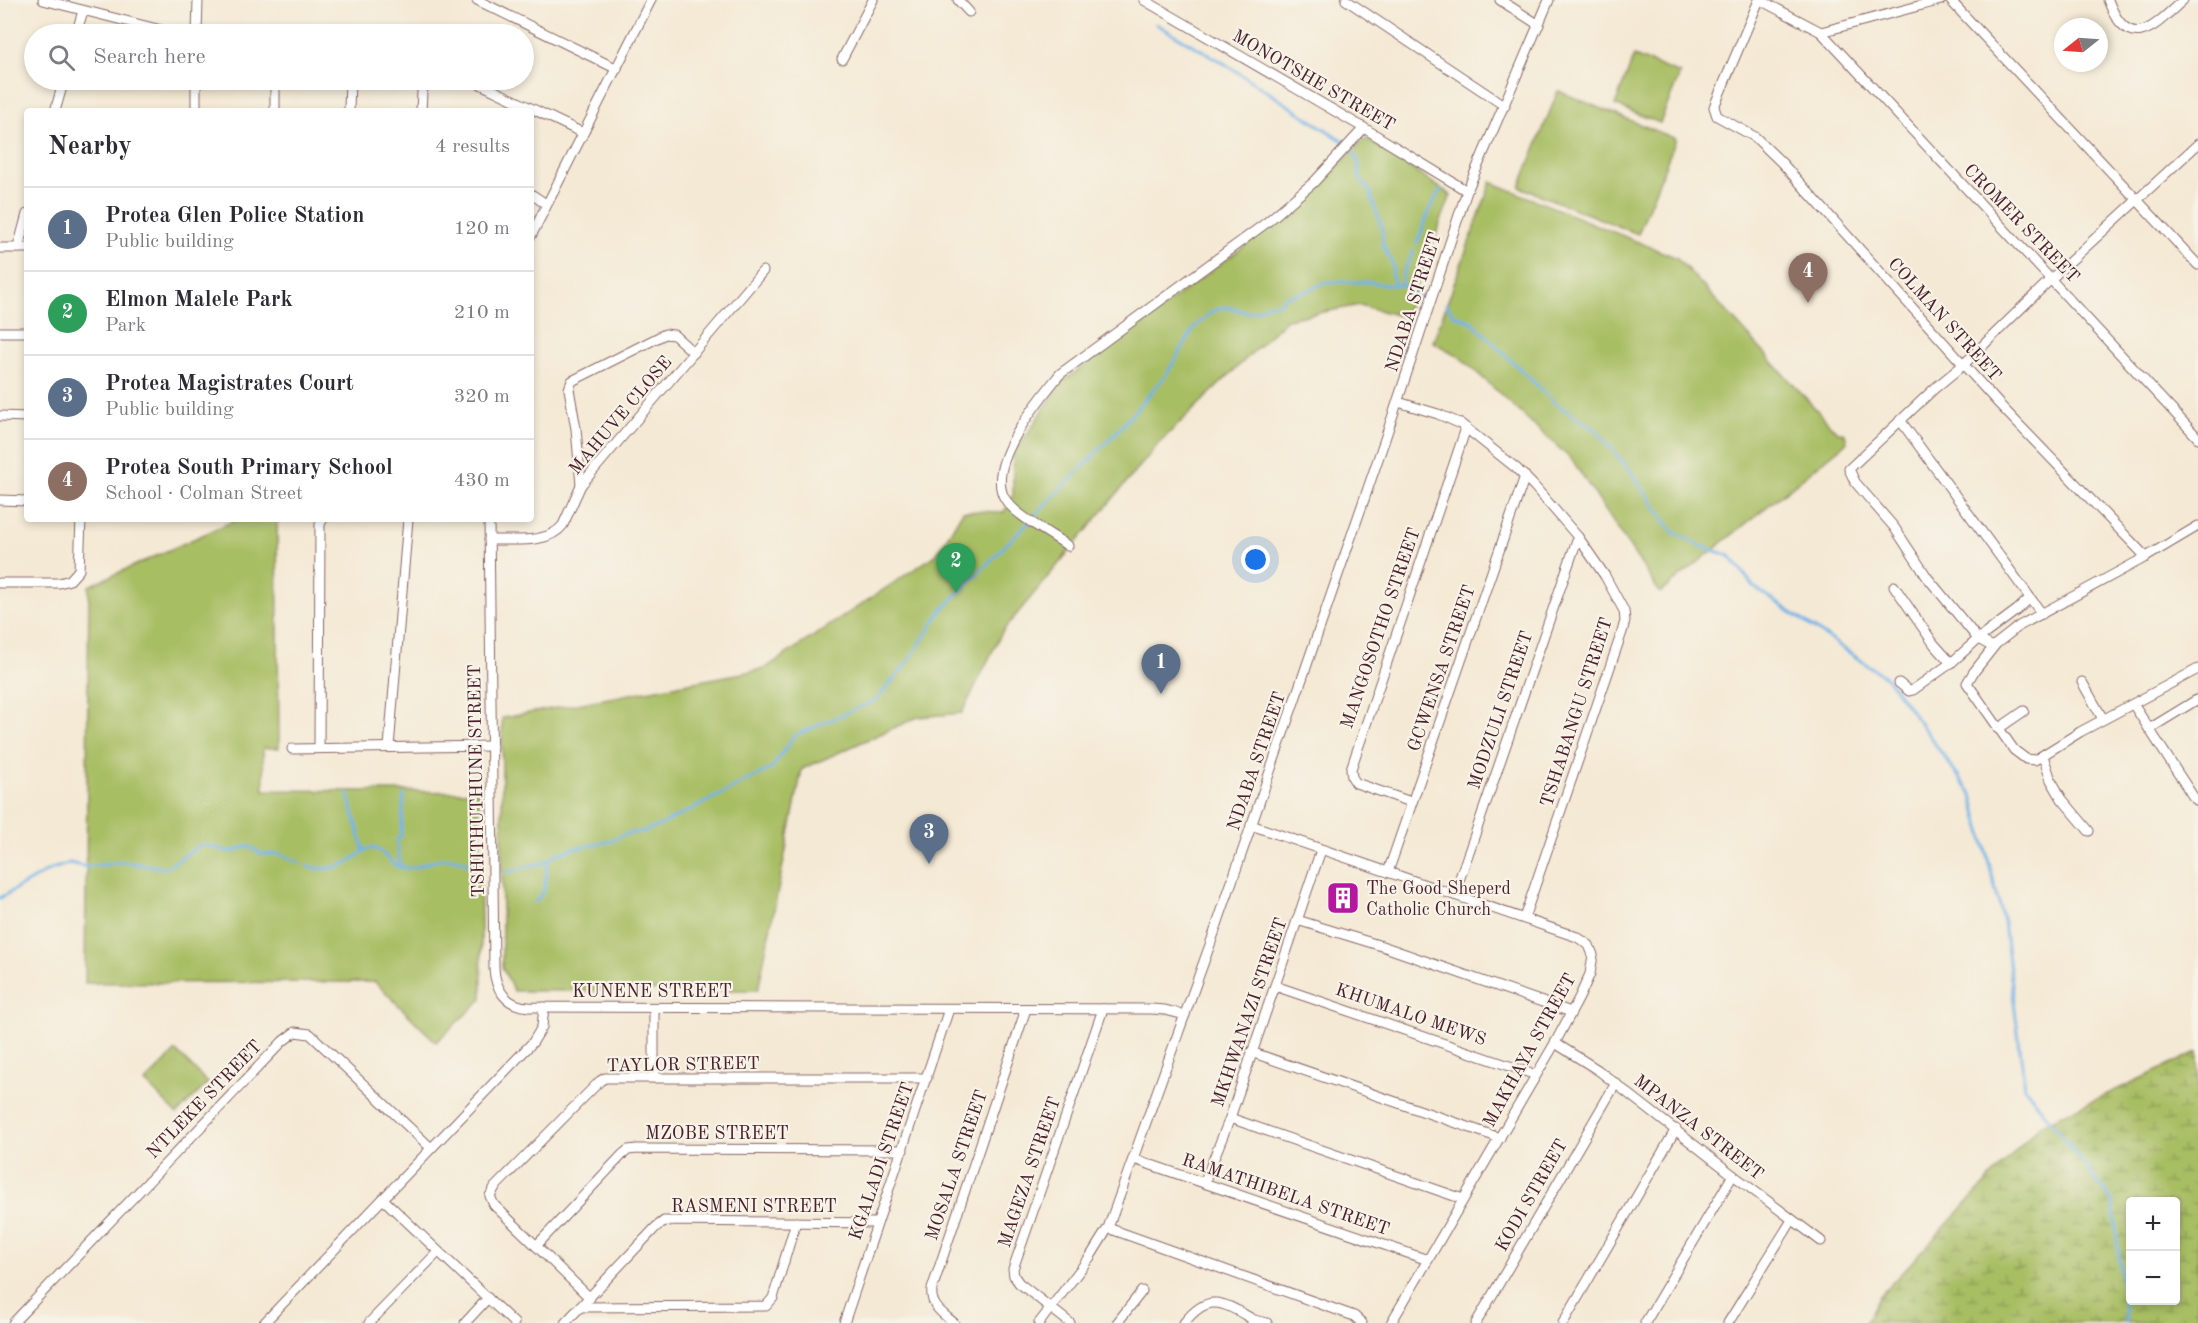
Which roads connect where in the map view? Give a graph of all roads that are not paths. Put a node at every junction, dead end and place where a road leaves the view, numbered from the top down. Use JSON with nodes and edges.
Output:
{"nodes":[{"id":1,"x":43,"y":0,"type":"edge"},
{"id":2,"x":198,"y":0,"type":"edge"},
{"id":3,"x":477,"y":0,"type":"edge"},
{"id":4,"x":873,"y":0,"type":"edge"},
{"id":5,"x":958,"y":0,"type":"edge"},
{"id":6,"x":1144,"y":0,"type":"edge"},
{"id":7,"x":1346,"y":0,"type":"edge"},
{"id":8,"x":1500,"y":0,"type":"edge"},
{"id":9,"x":1549,"y":0,"type":"edge"},
{"id":10,"x":1759,"y":0,"type":"edge"},
{"id":11,"x":1941,"y":0,"type":"edge"},
{"id":12,"x":1950,"y":0,"type":"edge"},
{"id":13,"x":2108,"y":0,"type":"edge"},
{"id":14,"x":2183,"y":0,"type":"edge"},
{"id":15,"x":647,"y":2,"type":"edge"},
{"id":16,"x":83,"y":11,"type":"junction"},
{"id":17,"x":969,"y":12,"type":"dead end"},
{"id":18,"x":79,"y":24,"type":"edge"},
{"id":19,"x":136,"y":24,"type":"edge"},
{"id":20,"x":197,"y":24,"type":"edge"},
{"id":21,"x":526,"y":24,"type":"edge"},
{"id":22,"x":1539,"y":25,"type":"junction"},
{"id":23,"x":534,"y":28,"type":"edge"},
{"id":24,"x":1821,"y":32,"type":"junction"},
{"id":25,"x":842,"y":59,"type":"dead end"},
{"id":26,"x":617,"y":69,"type":"junction"},
{"id":27,"x":61,"y":90,"type":"edge"},
{"id":28,"x":196,"y":90,"type":"edge"},
{"id":29,"x":275,"y":90,"type":"edge"},
{"id":30,"x":350,"y":90,"type":"edge"},
{"id":31,"x":423,"y":90,"type":"edge"},
{"id":32,"x":493,"y":90,"type":"edge"},
{"id":33,"x":1505,"y":106,"type":"junction"},
{"id":34,"x":56,"y":108,"type":"edge"},
{"id":35,"x":196,"y":108,"type":"edge"},
{"id":36,"x":275,"y":108,"type":"edge"},
{"id":37,"x":349,"y":108,"type":"edge"},
{"id":38,"x":421,"y":108,"type":"edge"},
{"id":39,"x":531,"y":108,"type":"edge"},
{"id":40,"x":534,"y":110,"type":"edge"},
{"id":41,"x":1364,"y":128,"type":"junction"},
{"id":42,"x":583,"y":133,"type":"junction"},
{"id":43,"x":2198,"y":144,"type":"edge"},
{"id":44,"x":1467,"y":191,"type":"junction"},
{"id":45,"x":534,"y":196,"type":"edge"},
{"id":46,"x":2137,"y":201,"type":"junction"},
{"id":47,"x":546,"y":204,"type":"junction"},
{"id":48,"x":534,"y":230,"type":"edge"},
{"id":49,"x":0,"y":248,"type":"edge"},
{"id":50,"x":22,"y":248,"type":"edge"},
{"id":51,"x":2198,"y":265,"type":"edge"},
{"id":52,"x":764,"y":271,"type":"dead end"},
{"id":53,"x":2052,"y":278,"type":"junction"},
{"id":54,"x":0,"y":332,"type":"edge"},
{"id":55,"x":24,"y":332,"type":"edge"},
{"id":56,"x":694,"y":353,"type":"junction"},
{"id":57,"x":1963,"y":365,"type":"junction"},
{"id":58,"x":1398,"y":402,"type":"junction"},
{"id":59,"x":0,"y":416,"type":"edge"},
{"id":60,"x":24,"y":417,"type":"edge"},
{"id":61,"x":1900,"y":420,"type":"junction"},
{"id":62,"x":1466,"y":428,"type":"junction"},
{"id":63,"x":2198,"y":438,"type":"edge"},
{"id":64,"x":1525,"y":476,"type":"junction"},
{"id":65,"x":581,"y":485,"type":"junction"},
{"id":66,"x":0,"y":500,"type":"edge"},
{"id":67,"x":24,"y":501,"type":"edge"},
{"id":68,"x":81,"y":522,"type":"edge"},
{"id":69,"x":321,"y":522,"type":"edge"},
{"id":70,"x":408,"y":522,"type":"edge"},
{"id":71,"x":489,"y":522,"type":"edge"},
{"id":72,"x":2198,"y":526,"type":"edge"},
{"id":73,"x":1578,"y":537,"type":"junction"},
{"id":74,"x":489,"y":540,"type":"junction"},
{"id":75,"x":1068,"y":546,"type":"dead end"},
{"id":76,"x":2146,"y":557,"type":"junction"},
{"id":77,"x":0,"y":583,"type":"edge"},
{"id":78,"x":1894,"y":586,"type":"dead end"},
{"id":79,"x":2030,"y":597,"type":"junction"},
{"id":80,"x":2042,"y":614,"type":"junction"},
{"id":81,"x":1978,"y":639,"type":"junction"},
{"id":82,"x":1993,"y":648,"type":"junction"},
{"id":83,"x":1950,"y":663,"type":"junction"},
{"id":84,"x":2197,"y":673,"type":"edge"},
{"id":85,"x":2082,"y":682,"type":"dead end"},
{"id":86,"x":1899,"y":683,"type":"dead end"},
{"id":87,"x":2198,"y":699,"type":"edge"},
{"id":88,"x":2133,"y":704,"type":"junction"},
{"id":89,"x":2024,"y":711,"type":"dead end"},
{"id":90,"x":2103,"y":719,"type":"junction"},
{"id":91,"x":1998,"y":729,"type":"junction"},
{"id":92,"x":2149,"y":729,"type":"junction"},
{"id":93,"x":492,"y":746,"type":"junction"},
{"id":94,"x":389,"y":747,"type":"junction"},
{"id":95,"x":292,"y":748,"type":"dead end"},
{"id":96,"x":319,"y":748,"type":"junction"},
{"id":97,"x":2043,"y":756,"type":"junction"},
{"id":98,"x":2198,"y":801,"type":"edge"},
{"id":99,"x":1411,"y":802,"type":"junction"},
{"id":100,"x":1251,"y":825,"type":"junction"},
{"id":101,"x":2089,"y":831,"type":"dead end"},
{"id":102,"x":1321,"y":850,"type":"junction"},
{"id":103,"x":1388,"y":872,"type":"junction"},
{"id":104,"x":1454,"y":895,"type":"junction"},
{"id":105,"x":1524,"y":918,"type":"junction"},
{"id":106,"x":1297,"y":920,"type":"junction"},
{"id":107,"x":1275,"y":986,"type":"junction"},
{"id":108,"x":544,"y":1007,"type":"junction"},
{"id":109,"x":654,"y":1008,"type":"junction"},
{"id":110,"x":949,"y":1009,"type":"junction"},
{"id":111,"x":1026,"y":1009,"type":"junction"},
{"id":112,"x":1103,"y":1010,"type":"junction"},
{"id":113,"x":1571,"y":1012,"type":"junction"},
{"id":114,"x":1185,"y":1015,"type":"junction"},
{"id":115,"x":1555,"y":1043,"type":"junction"},
{"id":116,"x":1251,"y":1052,"type":"junction"},
{"id":117,"x":1536,"y":1075,"type":"junction"},
{"id":118,"x":654,"y":1078,"type":"junction"},
{"id":119,"x":927,"y":1078,"type":"junction"},
{"id":120,"x":1616,"y":1083,"type":"junction"},
{"id":121,"x":1230,"y":1118,"type":"junction"},
{"id":122,"x":1676,"y":1129,"type":"junction"},
{"id":123,"x":1500,"y":1138,"type":"junction"},
{"id":124,"x":431,"y":1148,"type":"junction"},
{"id":125,"x":903,"y":1150,"type":"junction"},
{"id":126,"x":1134,"y":1159,"type":"junction"},
{"id":127,"x":1733,"y":1175,"type":"junction"},
{"id":128,"x":1204,"y":1183,"type":"junction"},
{"id":129,"x":383,"y":1199,"type":"junction"},
{"id":130,"x":1463,"y":1199,"type":"junction"},
{"id":131,"x":1792,"y":1220,"type":"junction"},
{"id":132,"x":796,"y":1222,"type":"junction"},
{"id":133,"x":877,"y":1223,"type":"junction"},
{"id":134,"x":1108,"y":1228,"type":"junction"},
{"id":135,"x":1821,"y":1241,"type":"dead end"},
{"id":136,"x":536,"y":1246,"type":"junction"},
{"id":137,"x":438,"y":1252,"type":"junction"},
{"id":138,"x":1428,"y":1260,"type":"junction"},
{"id":139,"x":1142,"y":1291,"type":"dead end"},
{"id":140,"x":488,"y":1298,"type":"junction"},
{"id":141,"x":590,"y":1298,"type":"junction"},
{"id":142,"x":581,"y":1307,"type":"junction"},
{"id":143,"x":1051,"y":1307,"type":"junction"},
{"id":144,"x":1253,"y":1322,"type":"edge"},
{"id":145,"x":13,"y":1323,"type":"edge"},
{"id":146,"x":264,"y":1323,"type":"edge"},
{"id":147,"x":369,"y":1323,"type":"edge"},
{"id":148,"x":465,"y":1323,"type":"edge"},
{"id":149,"x":514,"y":1323,"type":"edge"},
{"id":150,"x":565,"y":1323,"type":"edge"},
{"id":151,"x":844,"y":1323,"type":"edge"},
{"id":152,"x":954,"y":1323,"type":"edge"},
{"id":153,"x":1039,"y":1323,"type":"edge"},
{"id":154,"x":1070,"y":1323,"type":"edge"},
{"id":155,"x":1118,"y":1323,"type":"edge"},
{"id":156,"x":1184,"y":1323,"type":"edge"},
{"id":157,"x":1267,"y":1323,"type":"edge"},
{"id":158,"x":1362,"y":1323,"type":"edge"},
{"id":159,"x":1391,"y":1323,"type":"edge"},
{"id":160,"x":1476,"y":1323,"type":"edge"},
{"id":161,"x":1563,"y":1323,"type":"edge"},
{"id":162,"x":1645,"y":1323,"type":"edge"},
{"id":163,"x":1728,"y":1323,"type":"edge"}],
"edges":[{"from":1,"to":16,"type":"street"},
{"from":2,"to":20,"type":"street"},
{"from":3,"to":21,"type":"street"},
{"from":4,"to":25,"type":"street"},
{"from":5,"to":17,"type":"street"},
{"from":6,"to":41,"type":"street","name":"MONOTSHE STREET"},
{"from":7,"to":33,"type":"street"},
{"from":8,"to":22,"type":"street"},
{"from":9,"to":22,"type":"street","name":"NDABA STREET"},
{"from":10,"to":24,"type":"street","name":"CROMER STREET"},
{"from":10,"to":57,"type":"street","name":"COLMAN STREET"},
{"from":11,"to":24,"type":"street"},
{"from":12,"to":46,"type":"street"},
{"from":13,"to":14,"type":"street"},
{"from":15,"to":26,"type":"street"},
{"from":16,"to":18,"type":"street"},
{"from":16,"to":19,"type":"street"},
{"from":22,"to":33,"type":"street","name":"NDABA STREET"},
{"from":23,"to":26,"type":"street"},
{"from":24,"to":53,"type":"street","name":"CROMER STREET"},
{"from":26,"to":42,"type":"street"},
{"from":27,"to":34,"type":"street"},
{"from":28,"to":35,"type":"street"},
{"from":29,"to":36,"type":"street"},
{"from":30,"to":37,"type":"street"},
{"from":31,"to":38,"type":"street"},
{"from":32,"to":39,"type":"street"},
{"from":33,"to":44,"type":"street","name":"NDABA STREET"},
{"from":40,"to":42,"type":"street"},
{"from":41,"to":44,"type":"street","name":"MONOTSHE STREET"},
{"from":41,"to":75,"type":"street"},
{"from":42,"to":47,"type":"street"},
{"from":43,"to":46,"type":"street"},
{"from":44,"to":58,"type":"street","name":"NDABA STREET"},
{"from":45,"to":47,"type":"street"},
{"from":46,"to":51,"type":"street"},
{"from":46,"to":53,"type":"street"},
{"from":47,"to":48,"type":"street"},
{"from":49,"to":50,"type":"street"},
{"from":52,"to":56,"type":"street","name":"MAHUVE CLOSE"},
{"from":53,"to":57,"type":"street"},
{"from":53,"to":63,"type":"street","name":"CROMER STREET"},
{"from":54,"to":55,"type":"street"},
{"from":56,"to":65,"type":"street","name":"MAHUVE CLOSE"},
{"from":56,"to":65,"type":"street"},
{"from":57,"to":61,"type":"street"},
{"from":57,"to":76,"type":"street","name":"COLMAN STREET"},
{"from":58,"to":62,"type":"street","name":"TSHABANGU STREET"},
{"from":58,"to":100,"type":"street","name":"NDABA STREET"},
{"from":59,"to":60,"type":"street"},
{"from":61,"to":79,"type":"street"},
{"from":61,"to":81,"type":"street"},
{"from":62,"to":64,"type":"street","name":"TSHABANGU STREET"},
{"from":62,"to":99,"type":"street","name":"MANGOSOTHO STREET"},
{"from":64,"to":73,"type":"street","name":"TSHABANGU STREET"},
{"from":64,"to":99,"type":"street","name":"GCWENSA STREET"},
{"from":65,"to":74,"type":"street","name":"MAHUVE CLOSE"},
{"from":66,"to":67,"type":"street"},
{"from":68,"to":77,"type":"street"},
{"from":69,"to":96,"type":"street"},
{"from":70,"to":94,"type":"street"},
{"from":71,"to":74,"type":"street","name":"TSHITHUTHUNE STREET"},
{"from":72,"to":76,"type":"street"},
{"from":73,"to":104,"type":"street","name":"MODZULI STREET"},
{"from":73,"to":105,"type":"street","name":"TSHABANGU STREET"},
{"from":74,"to":93,"type":"street","name":"TSHITHUTHUNE STREET"},
{"from":76,"to":80,"type":"street"},
{"from":78,"to":83,"type":"street"},
{"from":79,"to":80,"type":"street"},
{"from":79,"to":81,"type":"street"},
{"from":80,"to":82,"type":"street"},
{"from":81,"to":82,"type":"street"},
{"from":81,"to":83,"type":"street"},
{"from":82,"to":91,"type":"street"},
{"from":83,"to":86,"type":"street"},
{"from":84,"to":88,"type":"street"},
{"from":85,"to":90,"type":"street"},
{"from":87,"to":92,"type":"street"},
{"from":88,"to":90,"type":"street"},
{"from":88,"to":92,"type":"street"},
{"from":89,"to":91,"type":"street"},
{"from":90,"to":97,"type":"street"},
{"from":91,"to":97,"type":"street"},
{"from":92,"to":98,"type":"street"},
{"from":93,"to":94,"type":"street"},
{"from":93,"to":108,"type":"street","name":"TSHITHUTHUNE STREET"},
{"from":94,"to":96,"type":"street"},
{"from":95,"to":96,"type":"street"},
{"from":97,"to":101,"type":"street"},
{"from":99,"to":103,"type":"street","name":"GCWENSA STREET"},
{"from":100,"to":102,"type":"street","name":"MAKHAYA STREET"},
{"from":100,"to":114,"type":"street","name":"NDABA STREET"},
{"from":102,"to":103,"type":"street","name":"MAKHAYA STREET"},
{"from":102,"to":106,"type":"street","name":"MKHWANAZI STREET"},
{"from":103,"to":104,"type":"street","name":"MAKHAYA STREET"},
{"from":104,"to":105,"type":"street","name":"MAKHAYA STREET"},
{"from":105,"to":113,"type":"street","name":"MAKHAYA STREET"},
{"from":106,"to":107,"type":"street","name":"MKHWANAZI STREET"},
{"from":106,"to":113,"type":"street"},
{"from":107,"to":116,"type":"street","name":"MKHWANAZI STREET"},
{"from":107,"to":117,"type":"street","name":"KHUMALO MEWS"},
{"from":108,"to":109,"type":"street","name":"KUNENE STREET"},
{"from":108,"to":124,"type":"street"},
{"from":109,"to":110,"type":"street","name":"KUNENE STREET"},
{"from":109,"to":118,"type":"street"},
{"from":110,"to":111,"type":"street","name":"KUNENE STREET"},
{"from":110,"to":119,"type":"street","name":"KGALADI STREET"},
{"from":111,"to":112,"type":"street","name":"KUNENE STREET"},
{"from":111,"to":152,"type":"street","name":"MOSALA STREET"},
{"from":112,"to":114,"type":"street","name":"KUNENE STREET"},
{"from":112,"to":143,"type":"street","name":"MAGEZA STREET"},
{"from":113,"to":115,"type":"street","name":"MAKHAYA STREET"},
{"from":114,"to":126,"type":"street","name":"NDABA STREET"},
{"from":115,"to":117,"type":"street","name":"MAKHAYA STREET"},
{"from":115,"to":120,"type":"street","name":"MPANZA STREET"},
{"from":116,"to":121,"type":"street","name":"MKHWANAZI STREET"},
{"from":116,"to":123,"type":"street"},
{"from":117,"to":123,"type":"street","name":"MAKHAYA STREET"},
{"from":118,"to":119,"type":"street","name":"TAYLOR STREET"},
{"from":118,"to":136,"type":"street","name":"TAYLOR STREET"},
{"from":119,"to":125,"type":"street","name":"KGALADI STREET"},
{"from":120,"to":122,"type":"street","name":"MPANZA STREET"},
{"from":120,"to":160,"type":"street","name":"KODI STREET"},
{"from":121,"to":128,"type":"street","name":"MKHWANAZI STREET"},
{"from":121,"to":130,"type":"street"},
{"from":122,"to":127,"type":"street","name":"MPANZA STREET"},
{"from":122,"to":161,"type":"street"},
{"from":123,"to":130,"type":"street","name":"MAKHAYA STREET"},
{"from":124,"to":129,"type":"street"},
{"from":124,"to":145,"type":"street","name":"NTLEKE STREET"},
{"from":125,"to":133,"type":"street","name":"KGALADI STREET"},
{"from":125,"to":136,"type":"street","name":"MZOBE STREET"},
{"from":126,"to":128,"type":"street","name":"RAMATHIBELA STREET"},
{"from":126,"to":134,"type":"street","name":"NDABA STREET"},
{"from":127,"to":131,"type":"street","name":"MPANZA STREET"},
{"from":127,"to":162,"type":"street"},
{"from":128,"to":138,"type":"street","name":"RAMATHIBELA STREET"},
{"from":129,"to":137,"type":"street"},
{"from":129,"to":146,"type":"street"},
{"from":130,"to":138,"type":"street","name":"MAKHAYA STREET"},
{"from":131,"to":135,"type":"street","name":"MPANZA STREET"},
{"from":131,"to":163,"type":"street"},
{"from":132,"to":133,"type":"street","name":"RASMENI STREET"},
{"from":132,"to":141,"type":"street","name":"RASMENI STREET"},
{"from":132,"to":142,"type":"street"},
{"from":133,"to":151,"type":"street","name":"KGALADI STREET"},
{"from":134,"to":143,"type":"street","name":"NDABA STREET"},
{"from":134,"to":158,"type":"street"},
{"from":136,"to":141,"type":"street","name":"TAYLOR STREET"},
{"from":137,"to":140,"type":"street"},
{"from":137,"to":147,"type":"street"},
{"from":138,"to":159,"type":"street","name":"MAKHAYA STREET"},
{"from":139,"to":155,"type":"street"},
{"from":140,"to":148,"type":"street"},
{"from":140,"to":149,"type":"street"},
{"from":141,"to":142,"type":"street","name":"RASMENI STREET"},
{"from":142,"to":150,"type":"street","name":"RASMENI STREET"},
{"from":143,"to":153,"type":"street","name":"NDABA STREET"},
{"from":143,"to":154,"type":"street","name":"MAGEZA STREET"},
{"from":144,"to":156,"type":"street"},
{"from":144,"to":157,"type":"street"}]}
